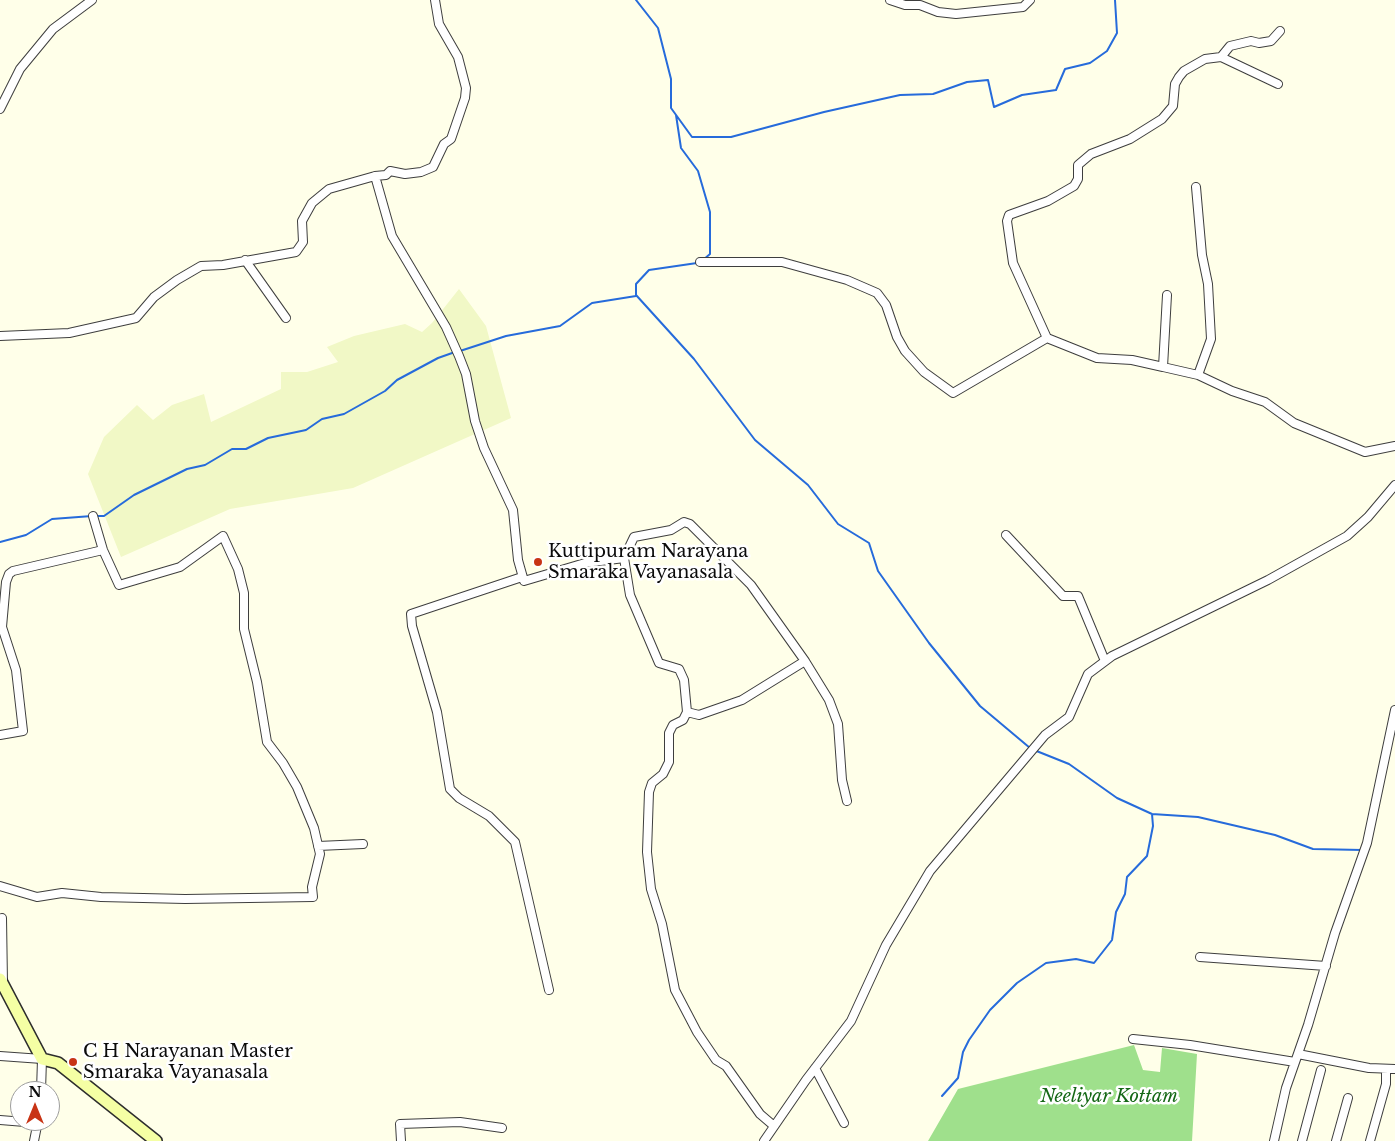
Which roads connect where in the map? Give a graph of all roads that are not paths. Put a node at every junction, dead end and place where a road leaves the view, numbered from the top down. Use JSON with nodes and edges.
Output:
{"nodes":[{"id":1,"x":92,"y":0,"type":"edge"},
{"id":2,"x":435,"y":0,"type":"edge"},
{"id":3,"x":890,"y":0,"type":"edge"},
{"id":4,"x":1030,"y":0,"type":"edge"},
{"id":5,"x":1280,"y":31,"type":"dead end"},
{"id":6,"x":1221,"y":57,"type":"junction"},
{"id":7,"x":1278,"y":84,"type":"dead end"},
{"id":8,"x":0,"y":109,"type":"edge"},
{"id":9,"x":375,"y":176,"type":"junction"},
{"id":10,"x":1196,"y":187,"type":"dead end"},
{"id":11,"x":245,"y":260,"type":"junction"},
{"id":12,"x":700,"y":262,"type":"dead end"},
{"id":13,"x":1167,"y":295,"type":"dead end"},
{"id":14,"x":286,"y":318,"type":"dead end"},
{"id":15,"x":0,"y":336,"type":"edge"},
{"id":16,"x":1047,"y":338,"type":"junction"},
{"id":17,"x":1163,"y":367,"type":"junction"},
{"id":18,"x":1198,"y":375,"type":"junction"},
{"id":19,"x":1395,"y":446,"type":"edge"},
{"id":20,"x":1395,"y":485,"type":"edge"},
{"id":21,"x":93,"y":516,"type":"dead end"},
{"id":22,"x":1006,"y":535,"type":"dead end"},
{"id":23,"x":103,"y":550,"type":"junction"},
{"id":24,"x":624,"y":558,"type":"junction"},
{"id":25,"x":522,"y":577,"type":"junction"},
{"id":26,"x":805,"y":661,"type":"junction"},
{"id":27,"x":1105,"y":662,"type":"junction"},
{"id":28,"x":1395,"y":710,"type":"edge"},
{"id":29,"x":687,"y":712,"type":"junction"},
{"id":30,"x":1392,"y":731,"type":"edge"},
{"id":31,"x":0,"y":735,"type":"edge"},
{"id":32,"x":847,"y":801,"type":"dead end"},
{"id":33,"x":363,"y":844,"type":"dead end"},
{"id":34,"x":318,"y":846,"type":"junction"},
{"id":35,"x":0,"y":886,"type":"edge"},
{"id":36,"x":2,"y":918,"type":"dead end"},
{"id":37,"x":1200,"y":957,"type":"dead end"},
{"id":38,"x":1326,"y":966,"type":"junction"},
{"id":39,"x":2,"y":981,"type":"edge"},
{"id":40,"x":549,"y":990,"type":"dead end"},
{"id":41,"x":1133,"y":1038,"type":"dead end"},
{"id":42,"x":0,"y":1056,"type":"edge"},
{"id":43,"x":1296,"y":1058,"type":"junction"},
{"id":44,"x":42,"y":1059,"type":"junction"},
{"id":45,"x":814,"y":1068,"type":"junction"},
{"id":46,"x":1386,"y":1069,"type":"junction"},
{"id":47,"x":1395,"y":1069,"type":"edge"},
{"id":48,"x":1321,"y":1070,"type":"dead end"},
{"id":49,"x":41,"y":1081,"type":"edge"},
{"id":50,"x":1348,"y":1098,"type":"dead end"},
{"id":51,"x":844,"y":1123,"type":"dead end"},
{"id":52,"x":502,"y":1128,"type":"dead end"},
{"id":53,"x":773,"y":1128,"type":"junction"},
{"id":54,"x":765,"y":1140,"type":"edge"},
{"id":55,"x":156,"y":1141,"type":"edge"},
{"id":56,"x":402,"y":1141,"type":"edge"},
{"id":57,"x":1274,"y":1141,"type":"edge"},
{"id":58,"x":1302,"y":1141,"type":"edge"},
{"id":59,"x":1336,"y":1141,"type":"edge"},
{"id":60,"x":1370,"y":1141,"type":"edge"}],
"edges":[{"from":1,"to":8,"type":"street"},
{"from":2,"to":9,"type":"street"},
{"from":3,"to":4,"type":"street"},
{"from":5,"to":6,"type":"street"},
{"from":6,"to":7,"type":"street"},
{"from":6,"to":16,"type":"street"},
{"from":9,"to":11,"type":"street"},
{"from":9,"to":25,"type":"street"},
{"from":10,"to":18,"type":"street"},
{"from":11,"to":14,"type":"street"},
{"from":11,"to":15,"type":"street"},
{"from":12,"to":16,"type":"street"},
{"from":13,"to":17,"type":"street"},
{"from":16,"to":17,"type":"street"},
{"from":17,"to":18,"type":"street"},
{"from":18,"to":19,"type":"street"},
{"from":20,"to":27,"type":"street"},
{"from":21,"to":23,"type":"street"},
{"from":22,"to":27,"type":"street"},
{"from":23,"to":31,"type":"street"},
{"from":23,"to":34,"type":"street"},
{"from":24,"to":25,"type":"street"},
{"from":24,"to":26,"type":"street"},
{"from":24,"to":29,"type":"street"},
{"from":25,"to":40,"type":"street"},
{"from":26,"to":29,"type":"street"},
{"from":26,"to":32,"type":"street"},
{"from":27,"to":45,"type":"street"},
{"from":28,"to":30,"type":"street"},
{"from":29,"to":53,"type":"street"},
{"from":30,"to":38,"type":"street"},
{"from":33,"to":34,"type":"street"},
{"from":34,"to":35,"type":"street"},
{"from":36,"to":39,"type":"street"},
{"from":37,"to":38,"type":"street"},
{"from":38,"to":43,"type":"street"},
{"from":39,"to":44,"type":"main road"},
{"from":41,"to":43,"type":"street"},
{"from":42,"to":44,"type":"street"},
{"from":43,"to":46,"type":"street"},
{"from":43,"to":57,"type":"street"},
{"from":44,"to":49,"type":"street"},
{"from":44,"to":55,"type":"main road"},
{"from":45,"to":51,"type":"street"},
{"from":45,"to":53,"type":"street"},
{"from":46,"to":47,"type":"street"},
{"from":46,"to":60,"type":"street"},
{"from":48,"to":58,"type":"street"},
{"from":50,"to":59,"type":"street"},
{"from":52,"to":56,"type":"street"},
{"from":53,"to":54,"type":"street"}]}
